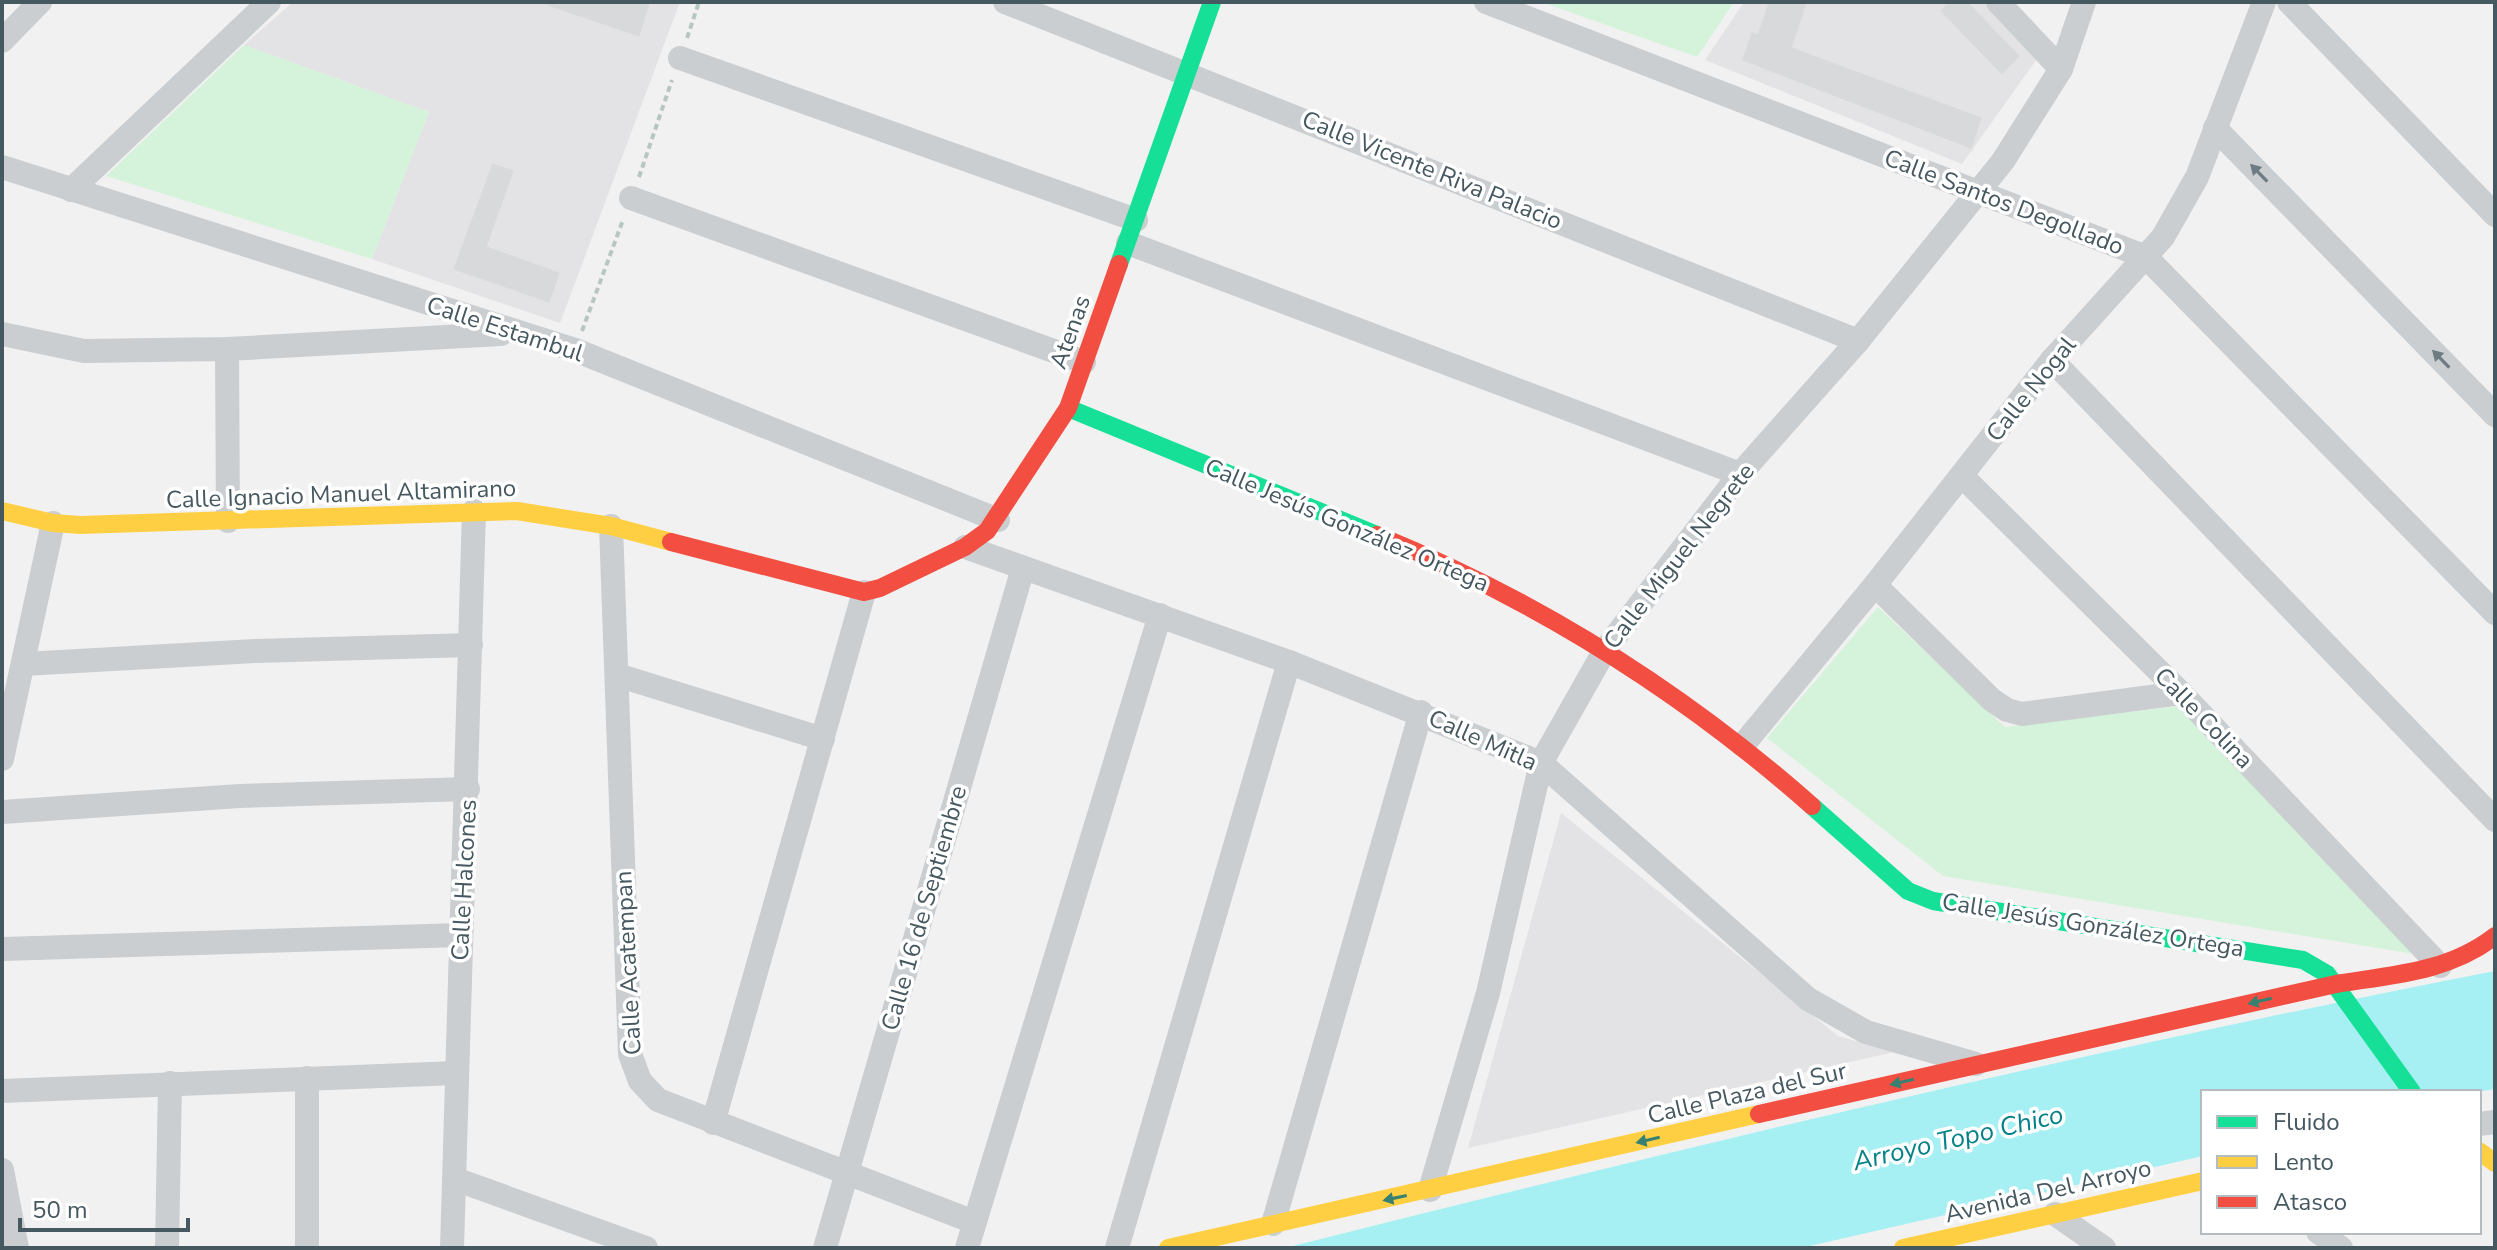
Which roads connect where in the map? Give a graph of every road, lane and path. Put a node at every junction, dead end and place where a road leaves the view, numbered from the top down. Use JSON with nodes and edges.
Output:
{"nodes":[{"id":1,"x":40,"y":2,"type":"edge"},
{"id":2,"x":269,"y":2,"type":"edge"},
{"id":3,"x":1005,"y":2,"type":"edge"},
{"id":4,"x":1212,"y":2,"type":"edge"},
{"id":5,"x":1486,"y":2,"type":"edge"},
{"id":6,"x":1998,"y":2,"type":"edge"},
{"id":7,"x":2084,"y":2,"type":"edge"},
{"id":8,"x":2264,"y":2,"type":"edge"},
{"id":9,"x":2289,"y":2,"type":"edge"},
{"id":10,"x":2,"y":41,"type":"edge"},
{"id":11,"x":680,"y":58,"type":"dead end"},
{"id":12,"x":2061,"y":69,"type":"junction"},
{"id":13,"x":1187,"y":72,"type":"junction"},
{"id":14,"x":2215,"y":128,"type":"junction"},
{"id":15,"x":2,"y":167,"type":"edge"},
{"id":16,"x":71,"y":190,"type":"junction"},
{"id":17,"x":1976,"y":193,"type":"junction"},
{"id":18,"x":631,"y":198,"type":"dead end"},
{"id":19,"x":2495,"y":215,"type":"edge"},
{"id":20,"x":1132,"y":231,"type":"junction"},
{"id":21,"x":2146,"y":257,"type":"junction"},
{"id":22,"x":516,"y":333,"type":"junction"},
{"id":23,"x":2,"y":334,"type":"edge"},
{"id":24,"x":1858,"y":341,"type":"junction"},
{"id":25,"x":227,"y":349,"type":"junction"},
{"id":26,"x":2052,"y":360,"type":"junction"},
{"id":27,"x":1084,"y":362,"type":"junction"},
{"id":28,"x":1068,"y":408,"type":"junction"},
{"id":29,"x":2495,"y":415,"type":"edge"},
{"id":30,"x":1740,"y":474,"type":"junction"},
{"id":31,"x":1962,"y":476,"type":"junction"},
{"id":32,"x":2,"y":511,"type":"edge"},
{"id":33,"x":474,"y":511,"type":"junction"},
{"id":34,"x":998,"y":520,"type":"junction"},
{"id":35,"x":228,"y":521,"type":"junction"},
{"id":36,"x":53,"y":523,"type":"junction"},
{"id":37,"x":611,"y":526,"type":"junction"},
{"id":38,"x":965,"y":547,"type":"junction"},
{"id":39,"x":1023,"y":568,"type":"junction"},
{"id":40,"x":1875,"y":585,"type":"junction"},
{"id":41,"x":864,"y":592,"type":"junction"},
{"id":42,"x":2495,"y":613,"type":"edge"},
{"id":43,"x":1160,"y":615,"type":"junction"},
{"id":44,"x":471,"y":645,"type":"junction"},
{"id":45,"x":1605,"y":650,"type":"junction"},
{"id":46,"x":1289,"y":662,"type":"junction"},
{"id":47,"x":24,"y":664,"type":"junction"},
{"id":48,"x":617,"y":675,"type":"junction"},
{"id":49,"x":2181,"y":693,"type":"junction"},
{"id":50,"x":1421,"y":712,"type":"junction"},
{"id":51,"x":823,"y":739,"type":"junction"},
{"id":52,"x":1743,"y":745,"type":"junction"},
{"id":53,"x":2,"y":759,"type":"edge"},
{"id":54,"x":1541,"y":763,"type":"junction"},
{"id":55,"x":468,"y":789,"type":"junction"},
{"id":56,"x":2,"y":812,"type":"edge"},
{"id":57,"x":2495,"y":820,"type":"edge"},
{"id":58,"x":461,"y":935,"type":"junction"},
{"id":59,"x":2495,"y":936,"type":"edge"},
{"id":60,"x":2,"y":949,"type":"edge"},
{"id":61,"x":2440,"y":966,"type":"junction"},
{"id":62,"x":2336,"y":984,"type":"junction"},
{"id":63,"x":1978,"y":1065,"type":"junction"},
{"id":64,"x":456,"y":1073,"type":"junction"},
{"id":65,"x":307,"y":1078,"type":"junction"},
{"id":66,"x":170,"y":1083,"type":"junction"},
{"id":67,"x":2411,"y":1090,"type":"edge"},
{"id":68,"x":2,"y":1091,"type":"edge"},
{"id":69,"x":713,"y":1123,"type":"junction"},
{"id":70,"x":2,"y":1170,"type":"edge"},
{"id":71,"x":845,"y":1175,"type":"junction"},
{"id":72,"x":455,"y":1179,"type":"junction"},
{"id":73,"x":2201,"y":1181,"type":"edge"},
{"id":74,"x":1430,"y":1190,"type":"junction"},
{"id":75,"x":2055,"y":1214,"type":"junction"},
{"id":76,"x":974,"y":1222,"type":"junction"},
{"id":77,"x":1273,"y":1224,"type":"junction"},
{"id":78,"x":2321,"y":1234,"type":"edge"},
{"id":79,"x":11,"y":1235,"type":"edge"},
{"id":80,"x":167,"y":1248,"type":"edge"},
{"id":81,"x":307,"y":1248,"type":"edge"},
{"id":82,"x":452,"y":1248,"type":"edge"},
{"id":83,"x":646,"y":1248,"type":"edge"},
{"id":84,"x":825,"y":1248,"type":"edge"},
{"id":85,"x":967,"y":1248,"type":"edge"},
{"id":86,"x":1117,"y":1248,"type":"edge"},
{"id":87,"x":1168,"y":1248,"type":"edge"},
{"id":88,"x":1903,"y":1248,"type":"edge"},
{"id":89,"x":2104,"y":1248,"type":"edge"},
{"id":90,"x":2341,"y":1248,"type":"edge"}],
"edges":[{"from":1,"to":10,"type":"street"},
{"from":2,"to":16,"type":"street"},
{"from":3,"to":13,"type":"street","name":"Calle Vicente Riva Palacio"},
{"from":4,"to":13,"type":"street","name":"Atenas"},
{"from":5,"to":17,"type":"street","name":"Calle Santos Degollado"},
{"from":6,"to":12,"type":"street"},
{"from":7,"to":12,"type":"street","name":"Calle Miguel Negrete"},
{"from":8,"to":14,"type":"street","name":"Calle Nogal"},
{"from":9,"to":19,"type":"street"},
{"from":11,"to":20,"type":"street"},
{"from":12,"to":17,"type":"street","name":"Calle Miguel Negrete"},
{"from":13,"to":20,"type":"street","name":"Atenas"},
{"from":13,"to":24,"type":"street","name":"Calle Vicente Riva Palacio"},
{"from":14,"to":21,"type":"street","name":"Calle Nogal"},
{"from":29,"to":14,"type":"street","one_way":true},
{"from":15,"to":16,"type":"street","name":"Calle Estambul"},
{"from":16,"to":22,"type":"street","name":"Calle Estambul"},
{"from":17,"to":21,"type":"street","name":"Calle Santos Degollado"},
{"from":17,"to":24,"type":"street","name":"Calle Miguel Negrete"},
{"from":18,"to":27,"type":"street"},
{"from":20,"to":27,"type":"street","name":"Atenas"},
{"from":20,"to":30,"type":"street"},
{"from":21,"to":26,"type":"street","name":"Calle Nogal"},
{"from":21,"to":42,"type":"street","name":"Calle Santos Degollado"},
{"from":22,"to":25,"type":"street"},
{"from":22,"to":34,"type":"street","name":"Calle Estambul"},
{"from":23,"to":25,"type":"street"},
{"from":24,"to":30,"type":"street","name":"Calle Miguel Negrete"},
{"from":25,"to":35,"type":"street"},
{"from":26,"to":31,"type":"street","name":"Calle Nogal"},
{"from":26,"to":57,"type":"street"},
{"from":27,"to":28,"type":"street","name":"Atenas"},
{"from":28,"to":34,"type":"street","name":"Atenas"},
{"from":28,"to":45,"type":"street","name":"Calle Jesús González Ortega"},
{"from":30,"to":45,"type":"street","name":"Calle Miguel Negrete"},
{"from":31,"to":40,"type":"street","name":"Calle Nogal"},
{"from":31,"to":49,"type":"street","name":"Calle Colina"},
{"from":32,"to":36,"type":"street","name":"Calle Ignacio Manuel Altamirano"},
{"from":33,"to":35,"type":"street","name":"Calle Ignacio Manuel Altamirano"},
{"from":33,"to":37,"type":"street","name":"Calle Ignacio Manuel Altamirano"},
{"from":33,"to":44,"type":"street","name":"Calle Halcones"},
{"from":34,"to":38,"type":"street","name":"Atenas"},
{"from":35,"to":36,"type":"street","name":"Calle Ignacio Manuel Altamirano"},
{"from":36,"to":47,"type":"street"},
{"from":37,"to":41,"type":"street","name":"Calle Ignacio Manuel Altamirano"},
{"from":37,"to":48,"type":"street","name":"Calle Acatempan"},
{"from":38,"to":39,"type":"street","name":"Calle Mitla"},
{"from":38,"to":41,"type":"street","name":"Atenas"},
{"from":39,"to":43,"type":"street","name":"Calle Mitla"},
{"from":39,"to":71,"type":"street","name":"Calle 16 de Septiembre"},
{"from":40,"to":49,"type":"street"},
{"from":40,"to":52,"type":"street","name":"Calle Nogal"},
{"from":41,"to":51,"type":"street"},
{"from":43,"to":46,"type":"street","name":"Calle Mitla"},
{"from":43,"to":76,"type":"street"},
{"from":44,"to":47,"type":"street"},
{"from":44,"to":55,"type":"street","name":"Calle Halcones"},
{"from":45,"to":52,"type":"street","name":"Calle Jesús González Ortega"},
{"from":45,"to":54,"type":"street","name":"Calle Miguel Negrete"},
{"from":46,"to":50,"type":"street","name":"Calle Mitla"},
{"from":46,"to":86,"type":"street"},
{"from":47,"to":53,"type":"street"},
{"from":48,"to":51,"type":"street"},
{"from":48,"to":69,"type":"street","name":"Calle Acatempan"},
{"from":49,"to":61,"type":"street","name":"Calle Colina"},
{"from":50,"to":54,"type":"street","name":"Calle Mitla"},
{"from":50,"to":77,"type":"street"},
{"from":51,"to":69,"type":"street"},
{"from":52,"to":62,"type":"street","name":"Calle Jesús González Ortega"},
{"from":54,"to":63,"type":"street","name":"Calle Mitla"},
{"from":54,"to":74,"type":"street","name":"Calle Miguel Negrete"},
{"from":55,"to":56,"type":"street"},
{"from":55,"to":58,"type":"street","name":"Calle Halcones"},
{"from":58,"to":60,"type":"street"},
{"from":58,"to":64,"type":"street","name":"Calle Halcones"},
{"from":59,"to":61,"type":"street","name":"Calle Plaza del Sur"},
{"from":61,"to":62,"type":"street","name":"Calle Plaza del Sur"},
{"from":62,"to":63,"type":"street","name":"Calle Plaza del Sur","one_way":true},
{"from":62,"to":67,"type":"street"},
{"from":63,"to":74,"type":"street","name":"Calle Plaza del Sur","one_way":true},
{"from":64,"to":65,"type":"street"},
{"from":64,"to":72,"type":"street","name":"Calle Halcones"},
{"from":65,"to":66,"type":"street"},
{"from":65,"to":81,"type":"street"},
{"from":66,"to":68,"type":"street"},
{"from":66,"to":80,"type":"street"},
{"from":69,"to":71,"type":"street","name":"Calle Acatempan"},
{"from":70,"to":79,"type":"street"},
{"from":71,"to":76,"type":"street","name":"Calle Acatempan"},
{"from":71,"to":84,"type":"street","name":"Calle 16 de Septiembre"},
{"from":72,"to":82,"type":"street","name":"Calle Halcones"},
{"from":72,"to":83,"type":"street"},
{"from":73,"to":75,"type":"street","name":"Avenida Del Arroyo"},
{"from":74,"to":77,"type":"street","name":"Calle Plaza del Sur","one_way":true},
{"from":75,"to":88,"type":"street","name":"Avenida Del Arroyo"},
{"from":75,"to":89,"type":"street"},
{"from":76,"to":85,"type":"street"},
{"from":77,"to":87,"type":"street","name":"Calle Plaza del Sur"},
{"from":78,"to":90,"type":"street"}]}
